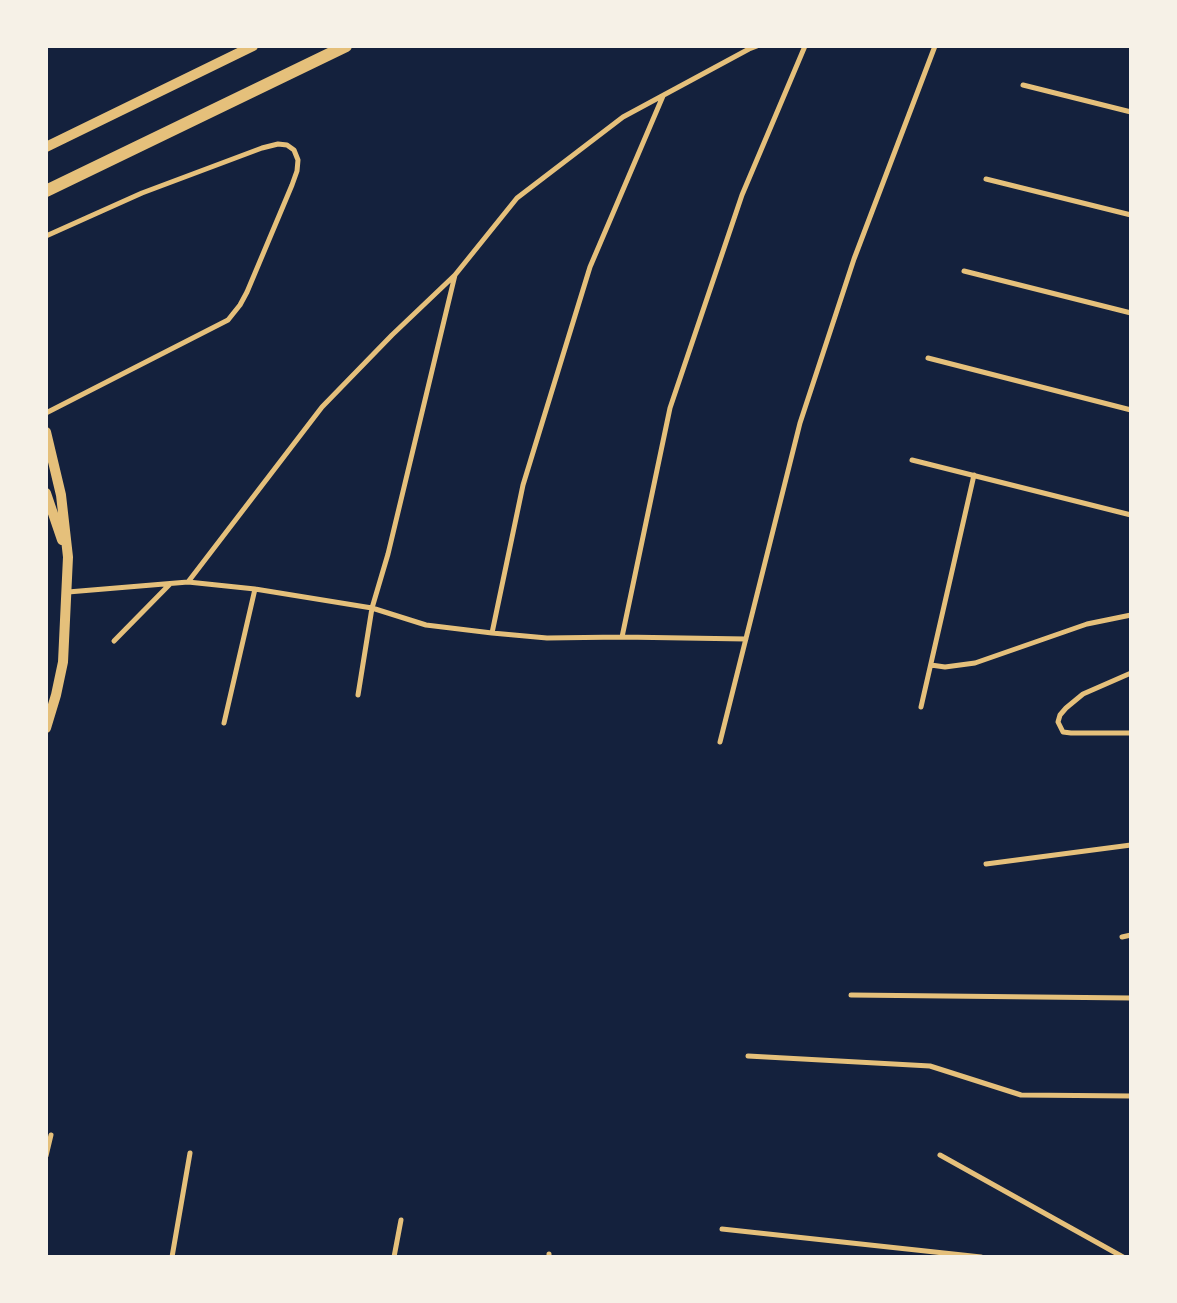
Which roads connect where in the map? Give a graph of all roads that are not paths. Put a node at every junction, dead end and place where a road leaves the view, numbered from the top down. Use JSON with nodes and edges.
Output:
{"nodes":[{"id":1,"x":253,"y":46,"type":"edge"},
{"id":2,"x":346,"y":46,"type":"edge"},
{"id":3,"x":757,"y":46,"type":"edge"},
{"id":4,"x":805,"y":46,"type":"edge"},
{"id":5,"x":936,"y":46,"type":"edge"},
{"id":6,"x":1023,"y":85,"type":"dead end"},
{"id":7,"x":664,"y":95,"type":"junction"},
{"id":8,"x":1131,"y":112,"type":"edge"},
{"id":9,"x":46,"y":147,"type":"edge"},
{"id":10,"x":986,"y":179,"type":"dead end"},
{"id":11,"x":46,"y":191,"type":"edge"},
{"id":12,"x":1131,"y":215,"type":"edge"},
{"id":13,"x":46,"y":236,"type":"edge"},
{"id":14,"x":964,"y":271,"type":"dead end"},
{"id":15,"x":455,"y":275,"type":"junction"},
{"id":16,"x":1131,"y":313,"type":"edge"},
{"id":17,"x":928,"y":358,"type":"dead end"},
{"id":18,"x":1131,"y":410,"type":"edge"},
{"id":19,"x":46,"y":413,"type":"edge"},
{"id":20,"x":46,"y":432,"type":"edge"},
{"id":21,"x":912,"y":460,"type":"dead end"},
{"id":22,"x":974,"y":475,"type":"junction"},
{"id":23,"x":46,"y":494,"type":"edge"},
{"id":24,"x":1131,"y":515,"type":"edge"},
{"id":25,"x":68,"y":557,"type":"junction"},
{"id":26,"x":188,"y":582,"type":"junction"},
{"id":27,"x":170,"y":584,"type":"junction"},
{"id":28,"x":255,"y":589,"type":"junction"},
{"id":29,"x":68,"y":592,"type":"junction"},
{"id":30,"x":372,"y":608,"type":"junction"},
{"id":31,"x":1131,"y":615,"type":"edge"},
{"id":32,"x":492,"y":633,"type":"junction"},
{"id":33,"x":622,"y":637,"type":"junction"},
{"id":34,"x":746,"y":640,"type":"junction"},
{"id":35,"x":114,"y":641,"type":"dead end"},
{"id":36,"x":931,"y":665,"type":"junction"},
{"id":37,"x":1131,"y":673,"type":"edge"},
{"id":38,"x":358,"y":695,"type":"dead end"},
{"id":39,"x":921,"y":707,"type":"dead end"},
{"id":40,"x":224,"y":723,"type":"dead end"},
{"id":41,"x":46,"y":728,"type":"edge"},
{"id":42,"x":1131,"y":733,"type":"edge"},
{"id":43,"x":720,"y":742,"type":"dead end"},
{"id":44,"x":1131,"y":845,"type":"edge"},
{"id":45,"x":986,"y":864,"type":"dead end"},
{"id":46,"x":1122,"y":936,"type":"dead end"},
{"id":47,"x":1131,"y":936,"type":"edge"},
{"id":48,"x":851,"y":995,"type":"dead end"},
{"id":49,"x":1131,"y":998,"type":"edge"},
{"id":50,"x":748,"y":1056,"type":"dead end"},
{"id":51,"x":1131,"y":1096,"type":"edge"},
{"id":52,"x":51,"y":1134,"type":"dead end"},
{"id":53,"x":190,"y":1153,"type":"dead end"},
{"id":54,"x":940,"y":1155,"type":"dead end"},
{"id":55,"x":46,"y":1156,"type":"edge"},
{"id":56,"x":401,"y":1220,"type":"dead end"},
{"id":57,"x":722,"y":1229,"type":"dead end"},
{"id":58,"x":172,"y":1257,"type":"edge"},
{"id":59,"x":394,"y":1257,"type":"edge"},
{"id":60,"x":981,"y":1257,"type":"edge"},
{"id":61,"x":1123,"y":1257,"type":"edge"}],
"edges":[{"from":1,"to":9,"type":"main road"},
{"from":2,"to":11,"type":"main road"},
{"from":3,"to":7,"type":"street"},
{"from":4,"to":33,"type":"street"},
{"from":5,"to":34,"type":"street"},
{"from":6,"to":8,"type":"street"},
{"from":7,"to":15,"type":"street"},
{"from":7,"to":32,"type":"street"},
{"from":10,"to":12,"type":"street"},
{"from":13,"to":19,"type":"street"},
{"from":14,"to":16,"type":"street"},
{"from":15,"to":26,"type":"street"},
{"from":15,"to":30,"type":"street"},
{"from":17,"to":18,"type":"street"},
{"from":20,"to":25,"type":"main road"},
{"from":21,"to":22,"type":"street"},
{"from":22,"to":24,"type":"street"},
{"from":22,"to":36,"type":"street"},
{"from":23,"to":25,"type":"main road"},
{"from":25,"to":29,"type":"main road"},
{"from":26,"to":27,"type":"street"},
{"from":26,"to":28,"type":"street"},
{"from":27,"to":29,"type":"street"},
{"from":27,"to":35,"type":"street"},
{"from":28,"to":30,"type":"street"},
{"from":28,"to":40,"type":"street"},
{"from":29,"to":41,"type":"main road"},
{"from":30,"to":32,"type":"street"},
{"from":30,"to":38,"type":"street"},
{"from":31,"to":36,"type":"street"},
{"from":32,"to":33,"type":"street"},
{"from":33,"to":34,"type":"street"},
{"from":34,"to":43,"type":"street"},
{"from":36,"to":39,"type":"street"},
{"from":37,"to":42,"type":"street"},
{"from":44,"to":45,"type":"street"},
{"from":46,"to":47,"type":"street"},
{"from":48,"to":49,"type":"street"},
{"from":50,"to":51,"type":"street"},
{"from":52,"to":55,"type":"street"},
{"from":53,"to":58,"type":"street"},
{"from":54,"to":61,"type":"street"},
{"from":56,"to":59,"type":"street"},
{"from":57,"to":60,"type":"street"}]}
